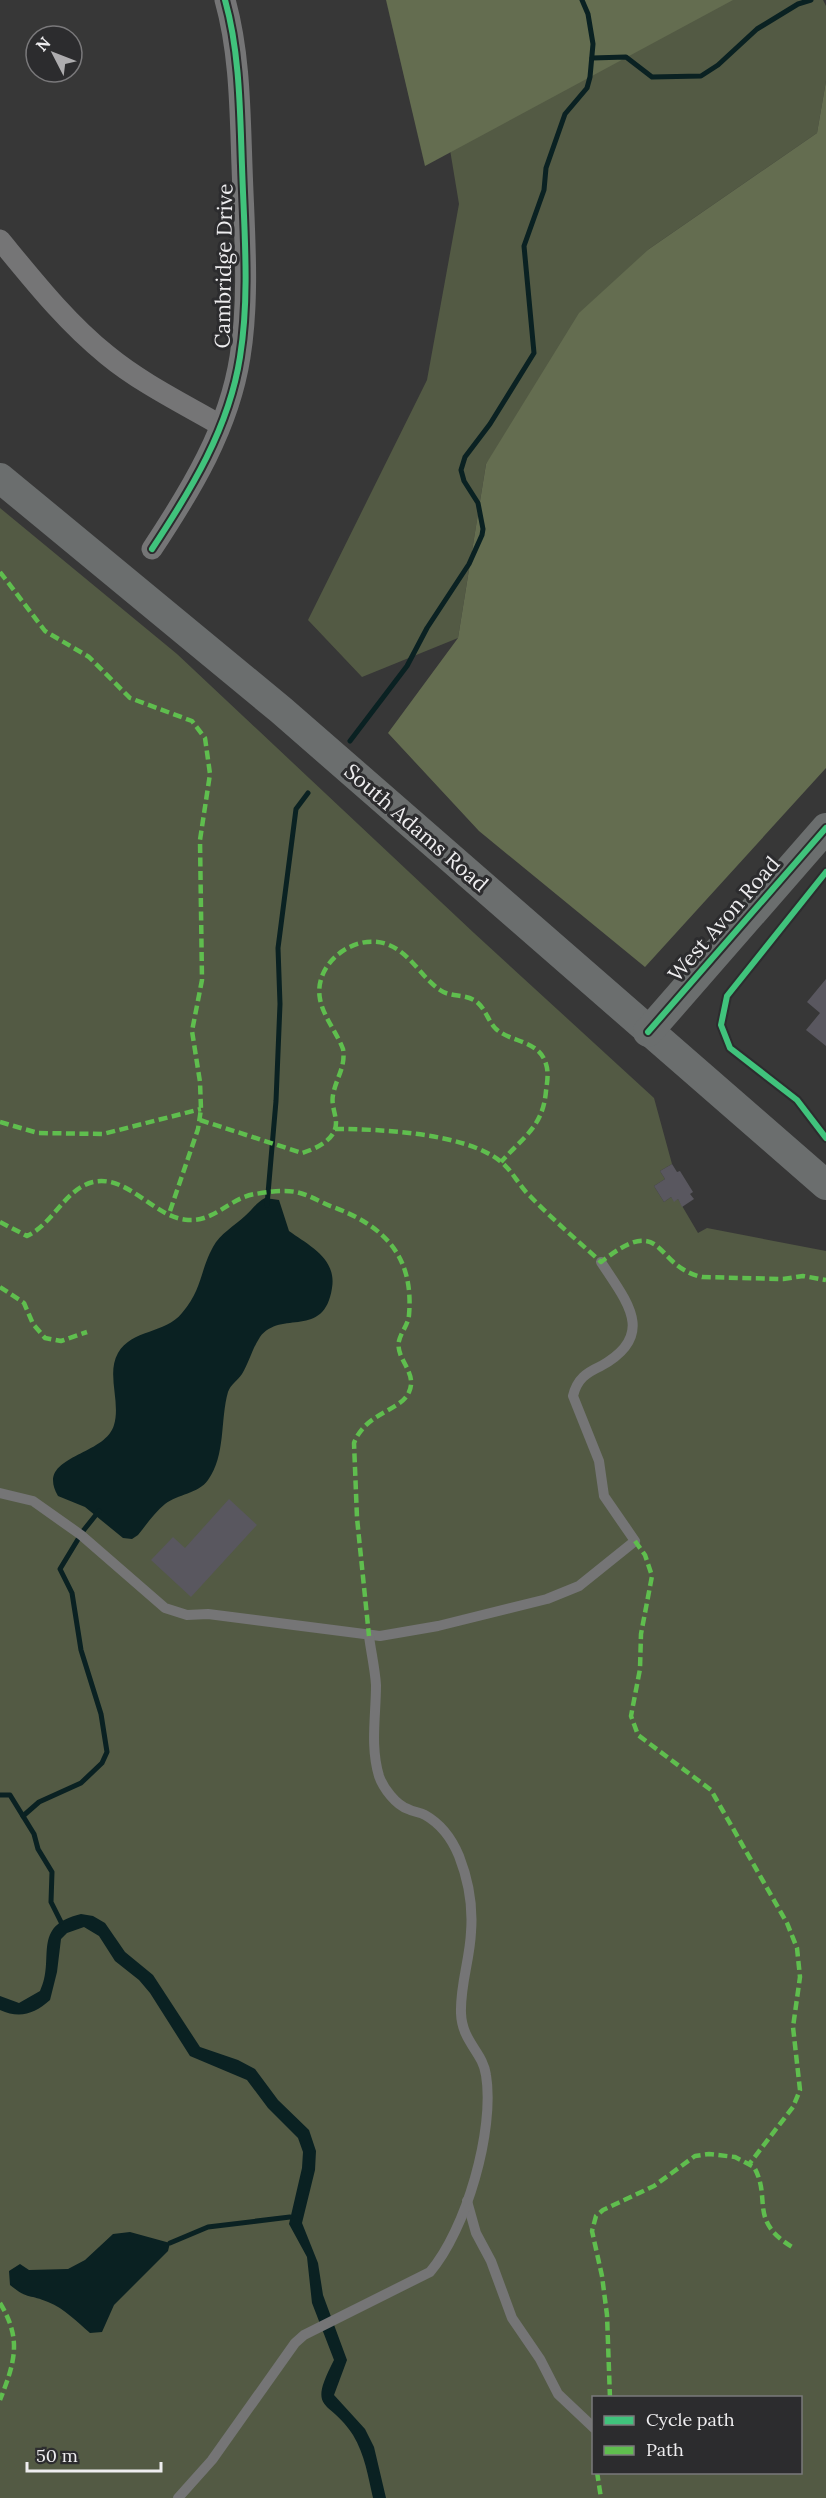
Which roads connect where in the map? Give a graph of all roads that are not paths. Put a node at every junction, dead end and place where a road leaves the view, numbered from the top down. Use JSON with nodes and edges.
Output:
{"nodes":[{"id":1,"x":225,"y":0,"type":"edge"},
{"id":2,"x":0,"y":240,"type":"edge"},
{"id":3,"x":220,"y":425,"type":"junction"},
{"id":4,"x":0,"y":478,"type":"edge"},
{"id":5,"x":152,"y":549,"type":"dead end"},
{"id":6,"x":826,"y":828,"type":"edge"},
{"id":7,"x":648,"y":1032,"type":"junction"},
{"id":8,"x":826,"y":1185,"type":"edge"},
{"id":9,"x":601,"y":1262,"type":"dead end"},
{"id":10,"x":0,"y":1493,"type":"edge"},
{"id":11,"x":369,"y":1636,"type":"junction"},
{"id":12,"x":467,"y":2201,"type":"junction"},
{"id":13,"x":592,"y":2426,"type":"edge"},
{"id":14,"x":178,"y":2498,"type":"edge"}],
"edges":[{"from":1,"to":3,"type":"street","name":"Cambridge Drive"},
{"from":2,"to":3,"type":"street"},
{"from":3,"to":5,"type":"street","name":"Cambridge Drive"},
{"from":4,"to":7,"type":"main road","name":"South Adams Road"},
{"from":6,"to":7,"type":"main road","name":"West Avon Road"},
{"from":7,"to":8,"type":"main road","name":"South Adams Road"},
{"from":9,"to":11,"type":"lane"},
{"from":10,"to":11,"type":"lane"},
{"from":11,"to":12,"type":"lane"},
{"from":12,"to":13,"type":"lane"},
{"from":12,"to":14,"type":"lane"}]}
